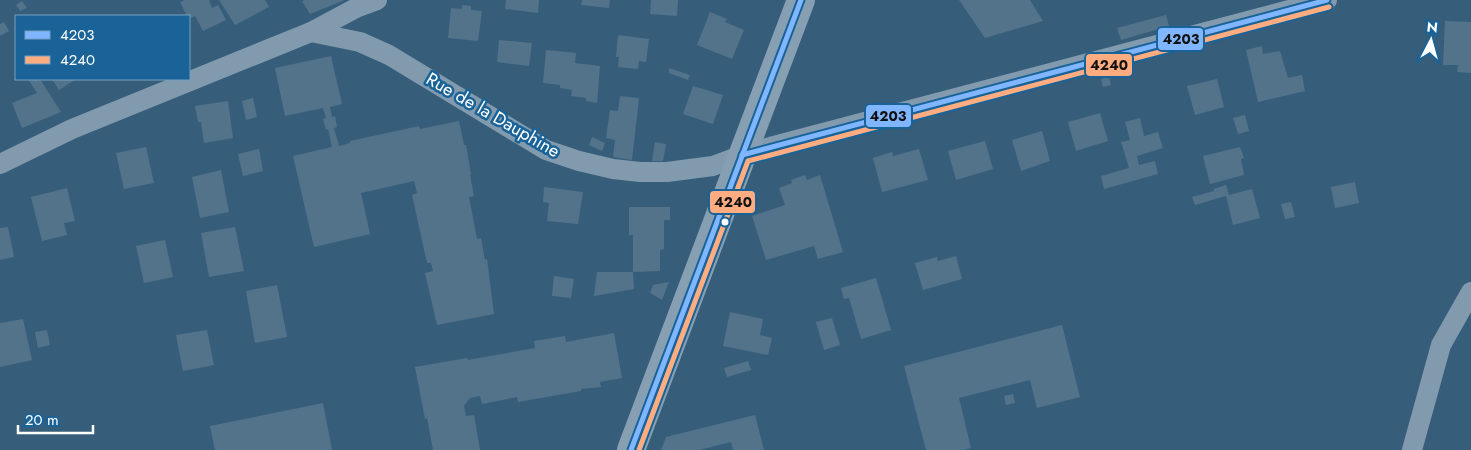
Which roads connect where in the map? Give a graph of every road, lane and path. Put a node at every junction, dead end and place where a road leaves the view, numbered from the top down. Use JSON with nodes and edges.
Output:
{"nodes":[{"id":1,"x":376,"y":0,"type":"edge"},
{"id":2,"x":801,"y":0,"type":"edge"},
{"id":3,"x":1326,"y":0,"type":"edge"},
{"id":4,"x":311,"y":32,"type":"junction"},
{"id":5,"x":742,"y":155,"type":"junction"},
{"id":6,"x":0,"y":164,"type":"edge"},
{"id":7,"x":1471,"y":292,"type":"edge"},
{"id":8,"x":632,"y":450,"type":"edge"},
{"id":9,"x":1412,"y":450,"type":"edge"}],
"edges":[{"from":1,"to":4,"type":"street"},
{"from":2,"to":5,"type":"main road"},
{"from":3,"to":5,"type":"street","name":"Rue de la Dauphine"},
{"from":4,"to":5,"type":"street","name":"Rue de la Dauphine"},
{"from":4,"to":6,"type":"street"},
{"from":5,"to":8,"type":"main road"},
{"from":7,"to":9,"type":"street"}]}
